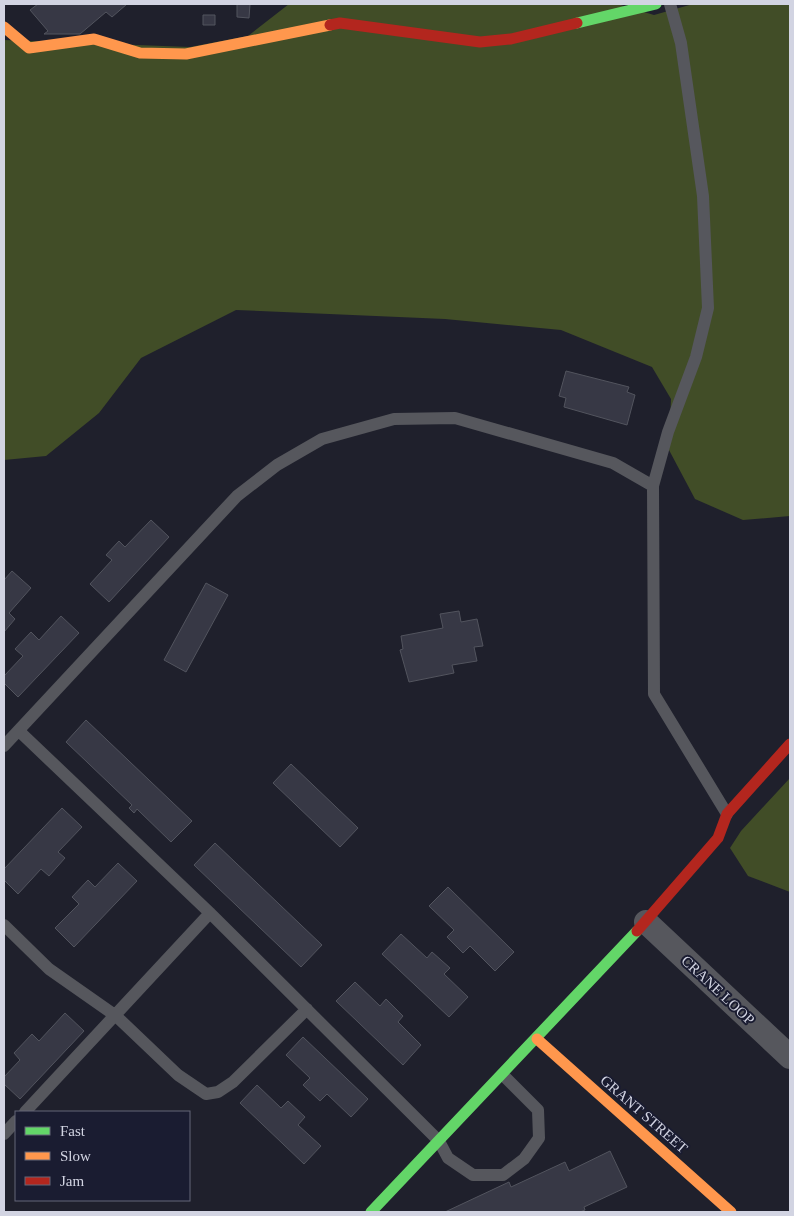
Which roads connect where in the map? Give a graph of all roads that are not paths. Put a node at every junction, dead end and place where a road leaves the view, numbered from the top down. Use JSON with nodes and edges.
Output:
{"nodes":[{"id":1,"x":656,"y":4,"type":"edge"},
{"id":2,"x":670,"y":4,"type":"edge"},
{"id":3,"x":4,"y":26,"type":"edge"},
{"id":4,"x":653,"y":486,"type":"junction"},
{"id":5,"x":19,"y":731,"type":"junction"},
{"id":6,"x":790,"y":744,"type":"edge"},
{"id":7,"x":4,"y":746,"type":"edge"},
{"id":8,"x":727,"y":814,"type":"junction"},
{"id":9,"x":210,"y":913,"type":"junction"},
{"id":10,"x":646,"y":922,"type":"junction"},
{"id":11,"x":4,"y":925,"type":"edge"},
{"id":12,"x":307,"y":1009,"type":"junction"},
{"id":13,"x":116,"y":1016,"type":"junction"},
{"id":14,"x":537,"y":1039,"type":"junction"},
{"id":15,"x":790,"y":1057,"type":"edge"},
{"id":16,"x":503,"y":1074,"type":"junction"},
{"id":17,"x":25,"y":1111,"type":"edge"},
{"id":18,"x":15,"y":1122,"type":"edge"},
{"id":19,"x":4,"y":1134,"type":"edge"},
{"id":20,"x":439,"y":1141,"type":"junction"},
{"id":21,"x":371,"y":1212,"type":"edge"},
{"id":22,"x":731,"y":1212,"type":"edge"}],
"edges":[{"from":1,"to":3,"type":"street"},
{"from":2,"to":4,"type":"lane"},
{"from":4,"to":5,"type":"lane"},
{"from":4,"to":8,"type":"lane"},
{"from":5,"to":7,"type":"lane"},
{"from":5,"to":9,"type":"lane"},
{"from":6,"to":8,"type":"street"},
{"from":8,"to":10,"type":"street"},
{"from":9,"to":12,"type":"lane"},
{"from":9,"to":13,"type":"lane"},
{"from":10,"to":14,"type":"street"},
{"from":10,"to":15,"type":"street","name":"CRANE LOOP"},
{"from":11,"to":13,"type":"lane"},
{"from":12,"to":13,"type":"lane"},
{"from":12,"to":20,"type":"lane"},
{"from":13,"to":17,"type":"lane"},
{"from":14,"to":16,"type":"street"},
{"from":14,"to":22,"type":"street","name":"GRANT STREET"},
{"from":16,"to":20,"type":"street"},
{"from":16,"to":20,"type":"lane"},
{"from":18,"to":19,"type":"lane"},
{"from":20,"to":21,"type":"street"}]}
